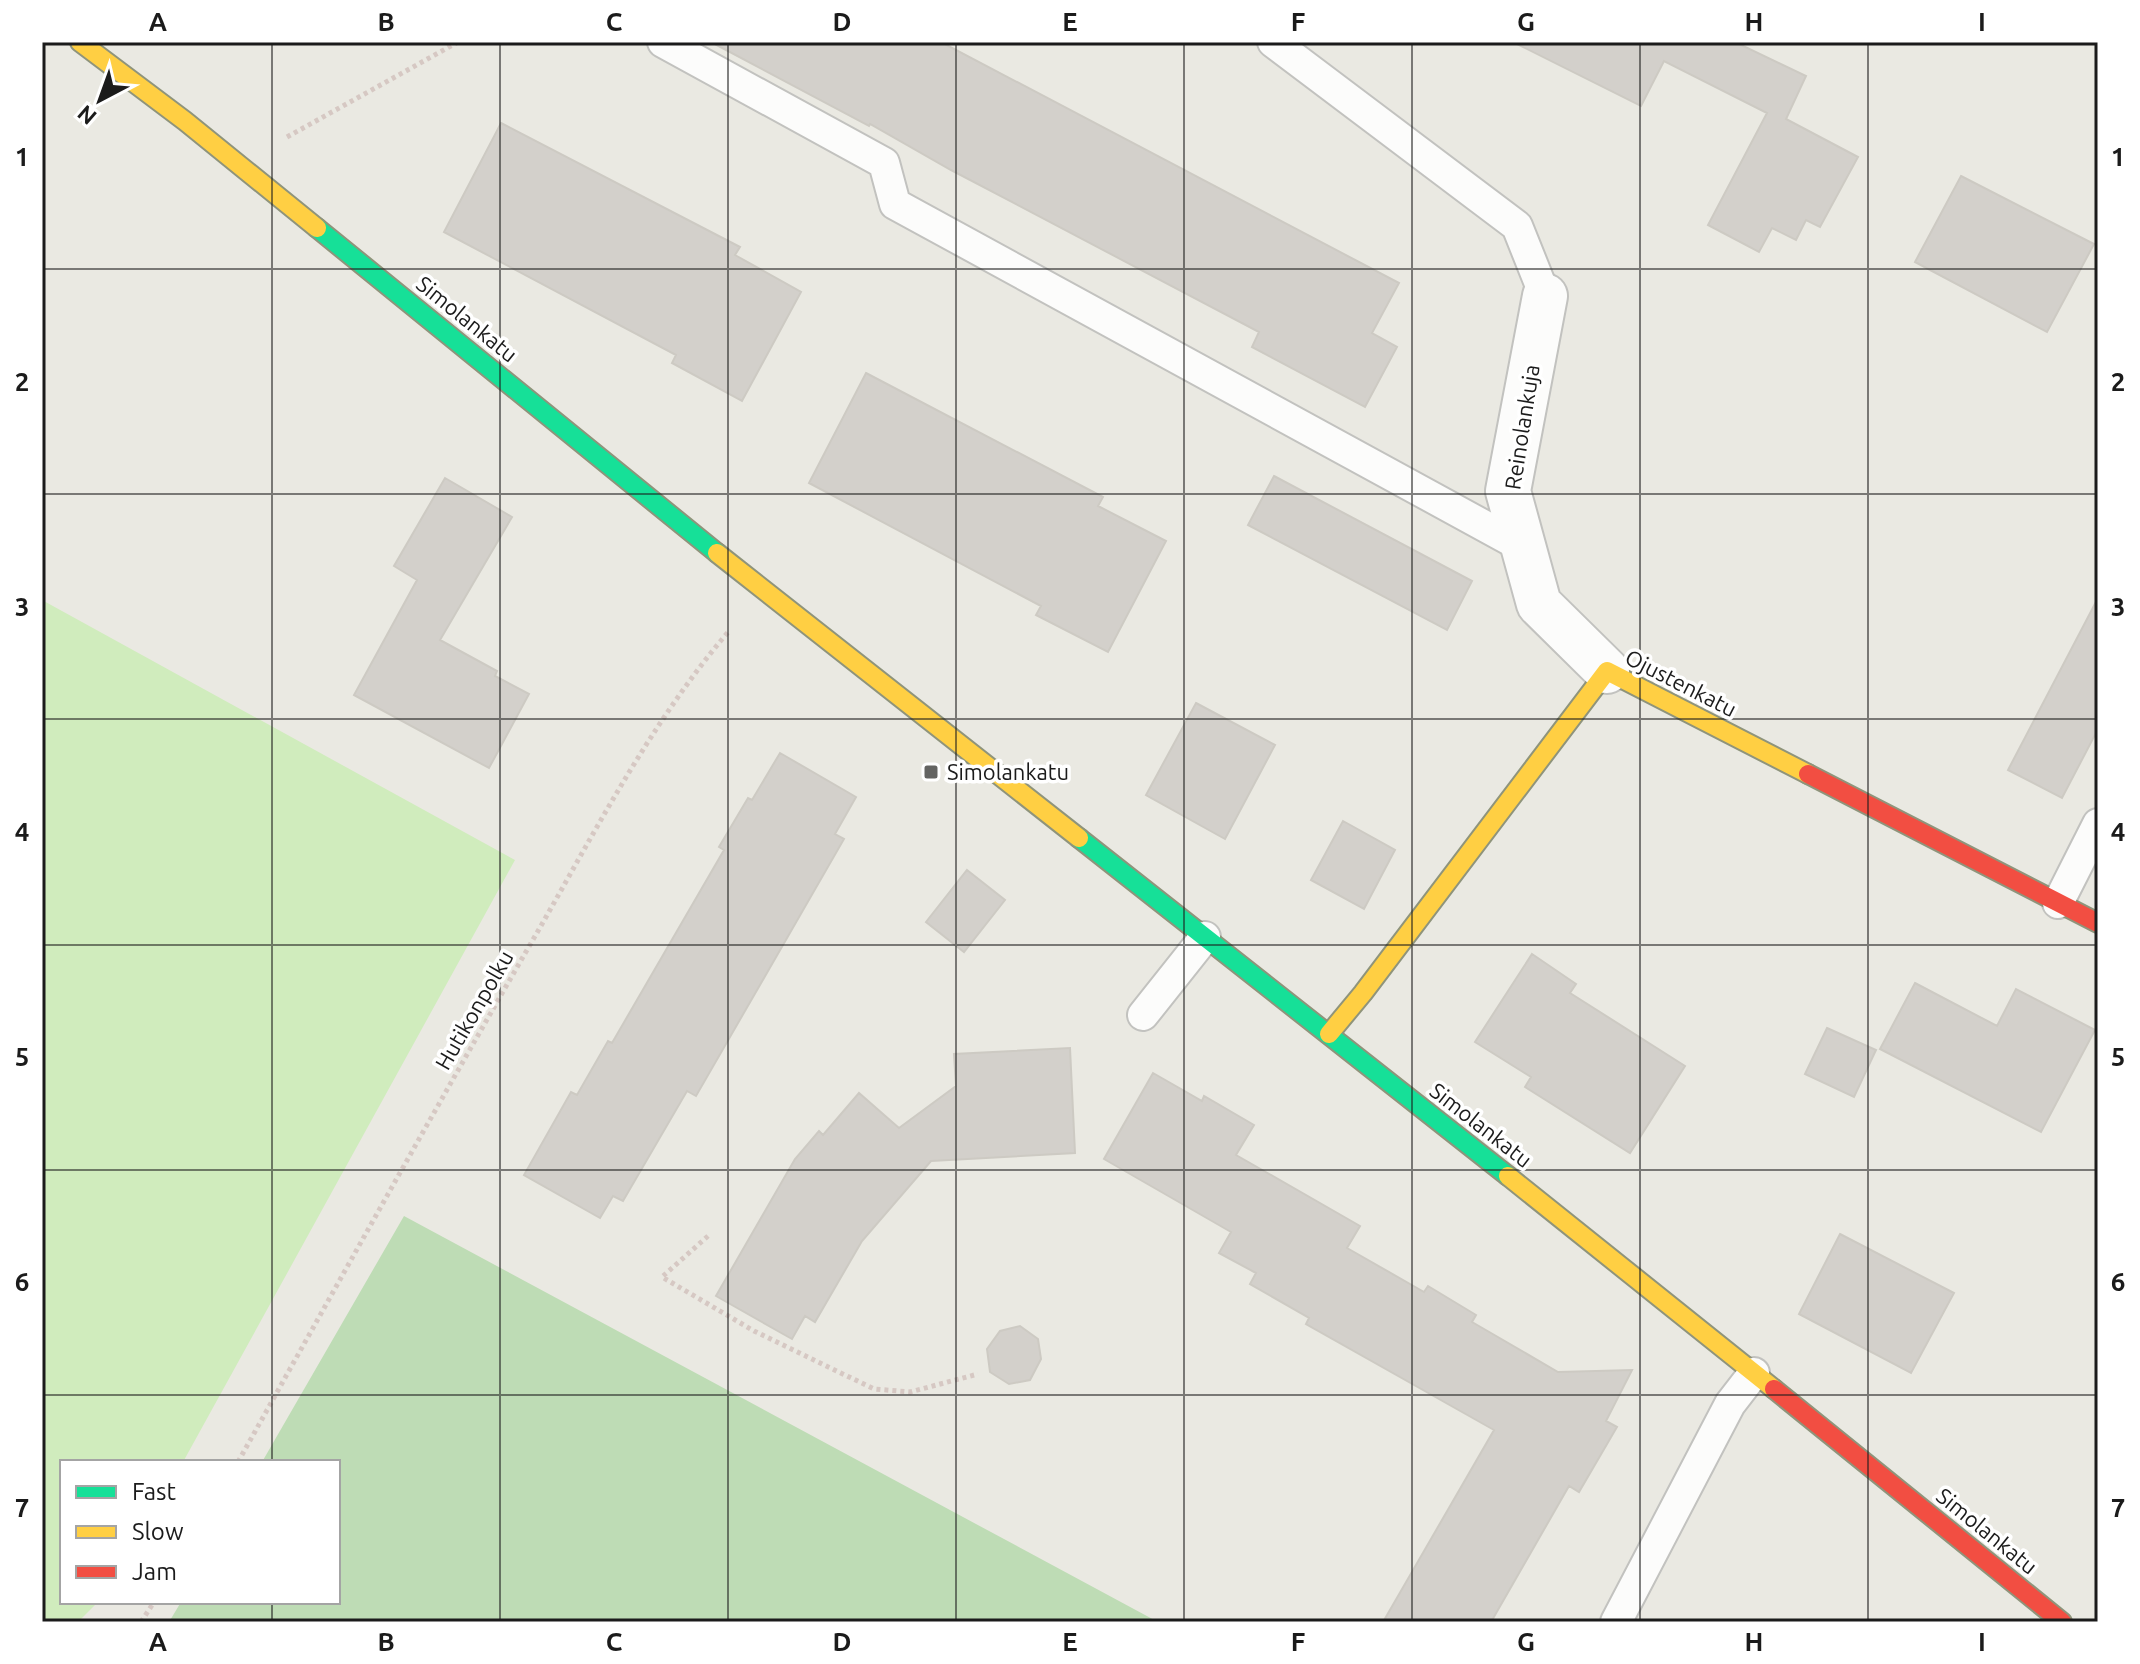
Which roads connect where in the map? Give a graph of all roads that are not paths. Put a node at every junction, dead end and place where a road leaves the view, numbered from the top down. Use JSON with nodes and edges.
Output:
{"nodes":[{"id":1,"x":80,"y":42,"type":"edge"},
{"id":2,"x":663,"y":42,"type":"edge"},
{"id":3,"x":1273,"y":42,"type":"edge"},
{"id":4,"x":1545,"y":296,"type":"joint"},
{"id":5,"x":1523,"y":547,"type":"junction"},
{"id":6,"x":1607,"y":671,"type":"junction"},
{"id":7,"x":2098,"y":824,"type":"edge"},
{"id":8,"x":2058,"y":903,"type":"junction"},
{"id":9,"x":2098,"y":923,"type":"edge"},
{"id":10,"x":1205,"y":937,"type":"junction"},
{"id":11,"x":1143,"y":1015,"type":"dead end"},
{"id":12,"x":1329,"y":1034,"type":"junction"},
{"id":13,"x":1754,"y":1373,"type":"junction"},
{"id":14,"x":1616,"y":1622,"type":"edge"},
{"id":15,"x":2062,"y":1622,"type":"edge"}],
"edges":[{"from":1,"to":10,"type":"street","name":"Simolankatu"},
{"from":2,"to":5,"type":"lane"},
{"from":3,"to":4,"type":"lane"},
{"from":4,"to":5,"type":"street","name":"Reinolankuja"},
{"from":5,"to":6,"type":"street","name":"Reinolankuja"},
{"from":6,"to":8,"type":"street","name":"Ojustenkatu"},
{"from":6,"to":12,"type":"street","name":"Ojustenkatu"},
{"from":7,"to":8,"type":"lane"},
{"from":8,"to":9,"type":"street","name":"Ojustenkatu"},
{"from":10,"to":11,"type":"lane"},
{"from":10,"to":12,"type":"street","name":"Simolankatu"},
{"from":12,"to":13,"type":"street","name":"Simolankatu"},
{"from":13,"to":14,"type":"lane"},
{"from":13,"to":15,"type":"street","name":"Simolankatu"}]}
